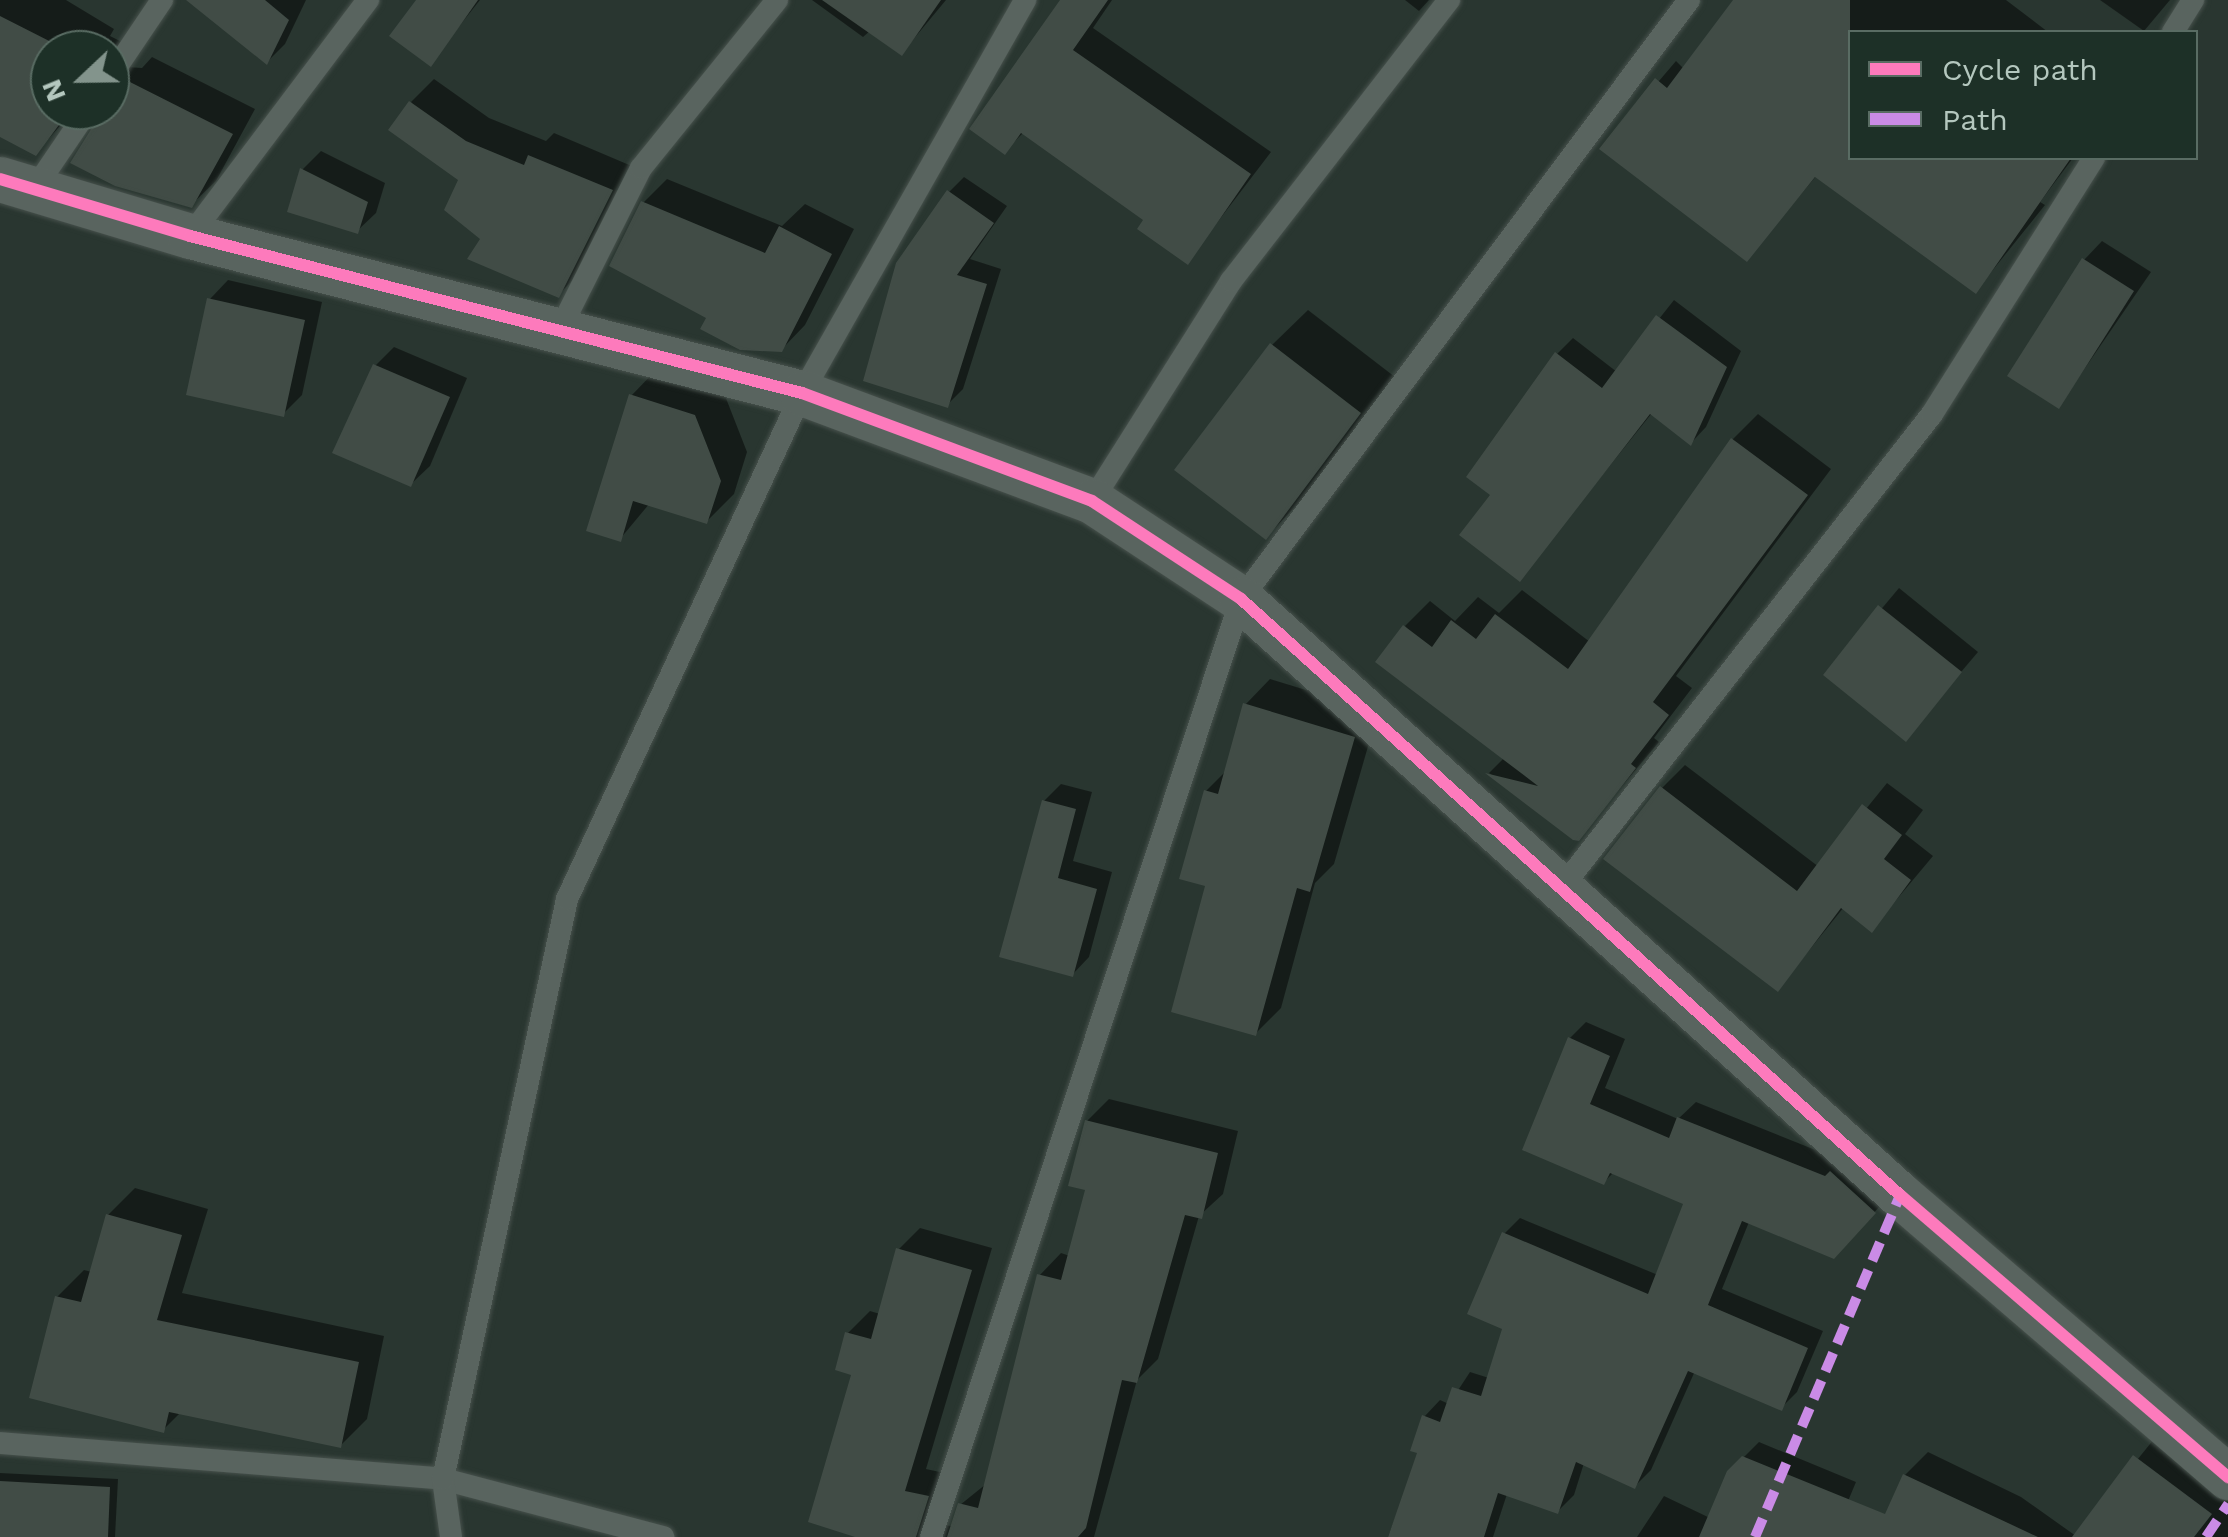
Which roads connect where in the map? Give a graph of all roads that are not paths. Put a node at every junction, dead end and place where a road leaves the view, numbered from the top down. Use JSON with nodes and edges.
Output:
{"nodes":[{"id":1,"x":162,"y":0,"type":"edge"},
{"id":2,"x":368,"y":0,"type":"edge"},
{"id":3,"x":778,"y":0,"type":"edge"},
{"id":4,"x":1025,"y":0,"type":"edge"},
{"id":5,"x":1449,"y":0,"type":"edge"},
{"id":6,"x":1688,"y":0,"type":"edge"},
{"id":7,"x":2193,"y":0,"type":"edge"},
{"id":8,"x":2174,"y":30,"type":"edge"},
{"id":9,"x":130,"y":47,"type":"edge"},
{"id":10,"x":69,"y":130,"type":"edge"},
{"id":11,"x":2093,"y":160,"type":"edge"},
{"id":12,"x":18,"y":183,"type":"edge"},
{"id":13,"x":190,"y":236,"type":"junction"},
{"id":14,"x":558,"y":331,"type":"junction"},
{"id":15,"x":802,"y":392,"type":"junction"},
{"id":16,"x":1092,"y":501,"type":"junction"},
{"id":17,"x":1241,"y":600,"type":"junction"},
{"id":18,"x":1563,"y":886,"type":"junction"},
{"id":19,"x":0,"y":1443,"type":"edge"},
{"id":20,"x":2228,"y":1477,"type":"edge"},
{"id":21,"x":443,"y":1479,"type":"junction"},
{"id":22,"x":452,"y":1537,"type":"edge"},
{"id":23,"x":663,"y":1537,"type":"edge"},
{"id":24,"x":931,"y":1537,"type":"edge"}],
"edges":[{"from":1,"to":9,"type":"lane"},
{"from":2,"to":13,"type":"lane"},
{"from":3,"to":14,"type":"lane"},
{"from":4,"to":15,"type":"lane"},
{"from":5,"to":16,"type":"lane"},
{"from":6,"to":17,"type":"lane"},
{"from":7,"to":8,"type":"lane"},
{"from":10,"to":12,"type":"lane"},
{"from":11,"to":18,"type":"lane"},
{"from":12,"to":13,"type":"street"},
{"from":13,"to":14,"type":"street"},
{"from":14,"to":15,"type":"street"},
{"from":15,"to":16,"type":"street"},
{"from":15,"to":21,"type":"lane"},
{"from":16,"to":17,"type":"street"},
{"from":17,"to":18,"type":"street"},
{"from":17,"to":24,"type":"lane"},
{"from":18,"to":20,"type":"street"},
{"from":19,"to":21,"type":"lane"},
{"from":21,"to":22,"type":"lane"},
{"from":21,"to":23,"type":"lane"}]}
